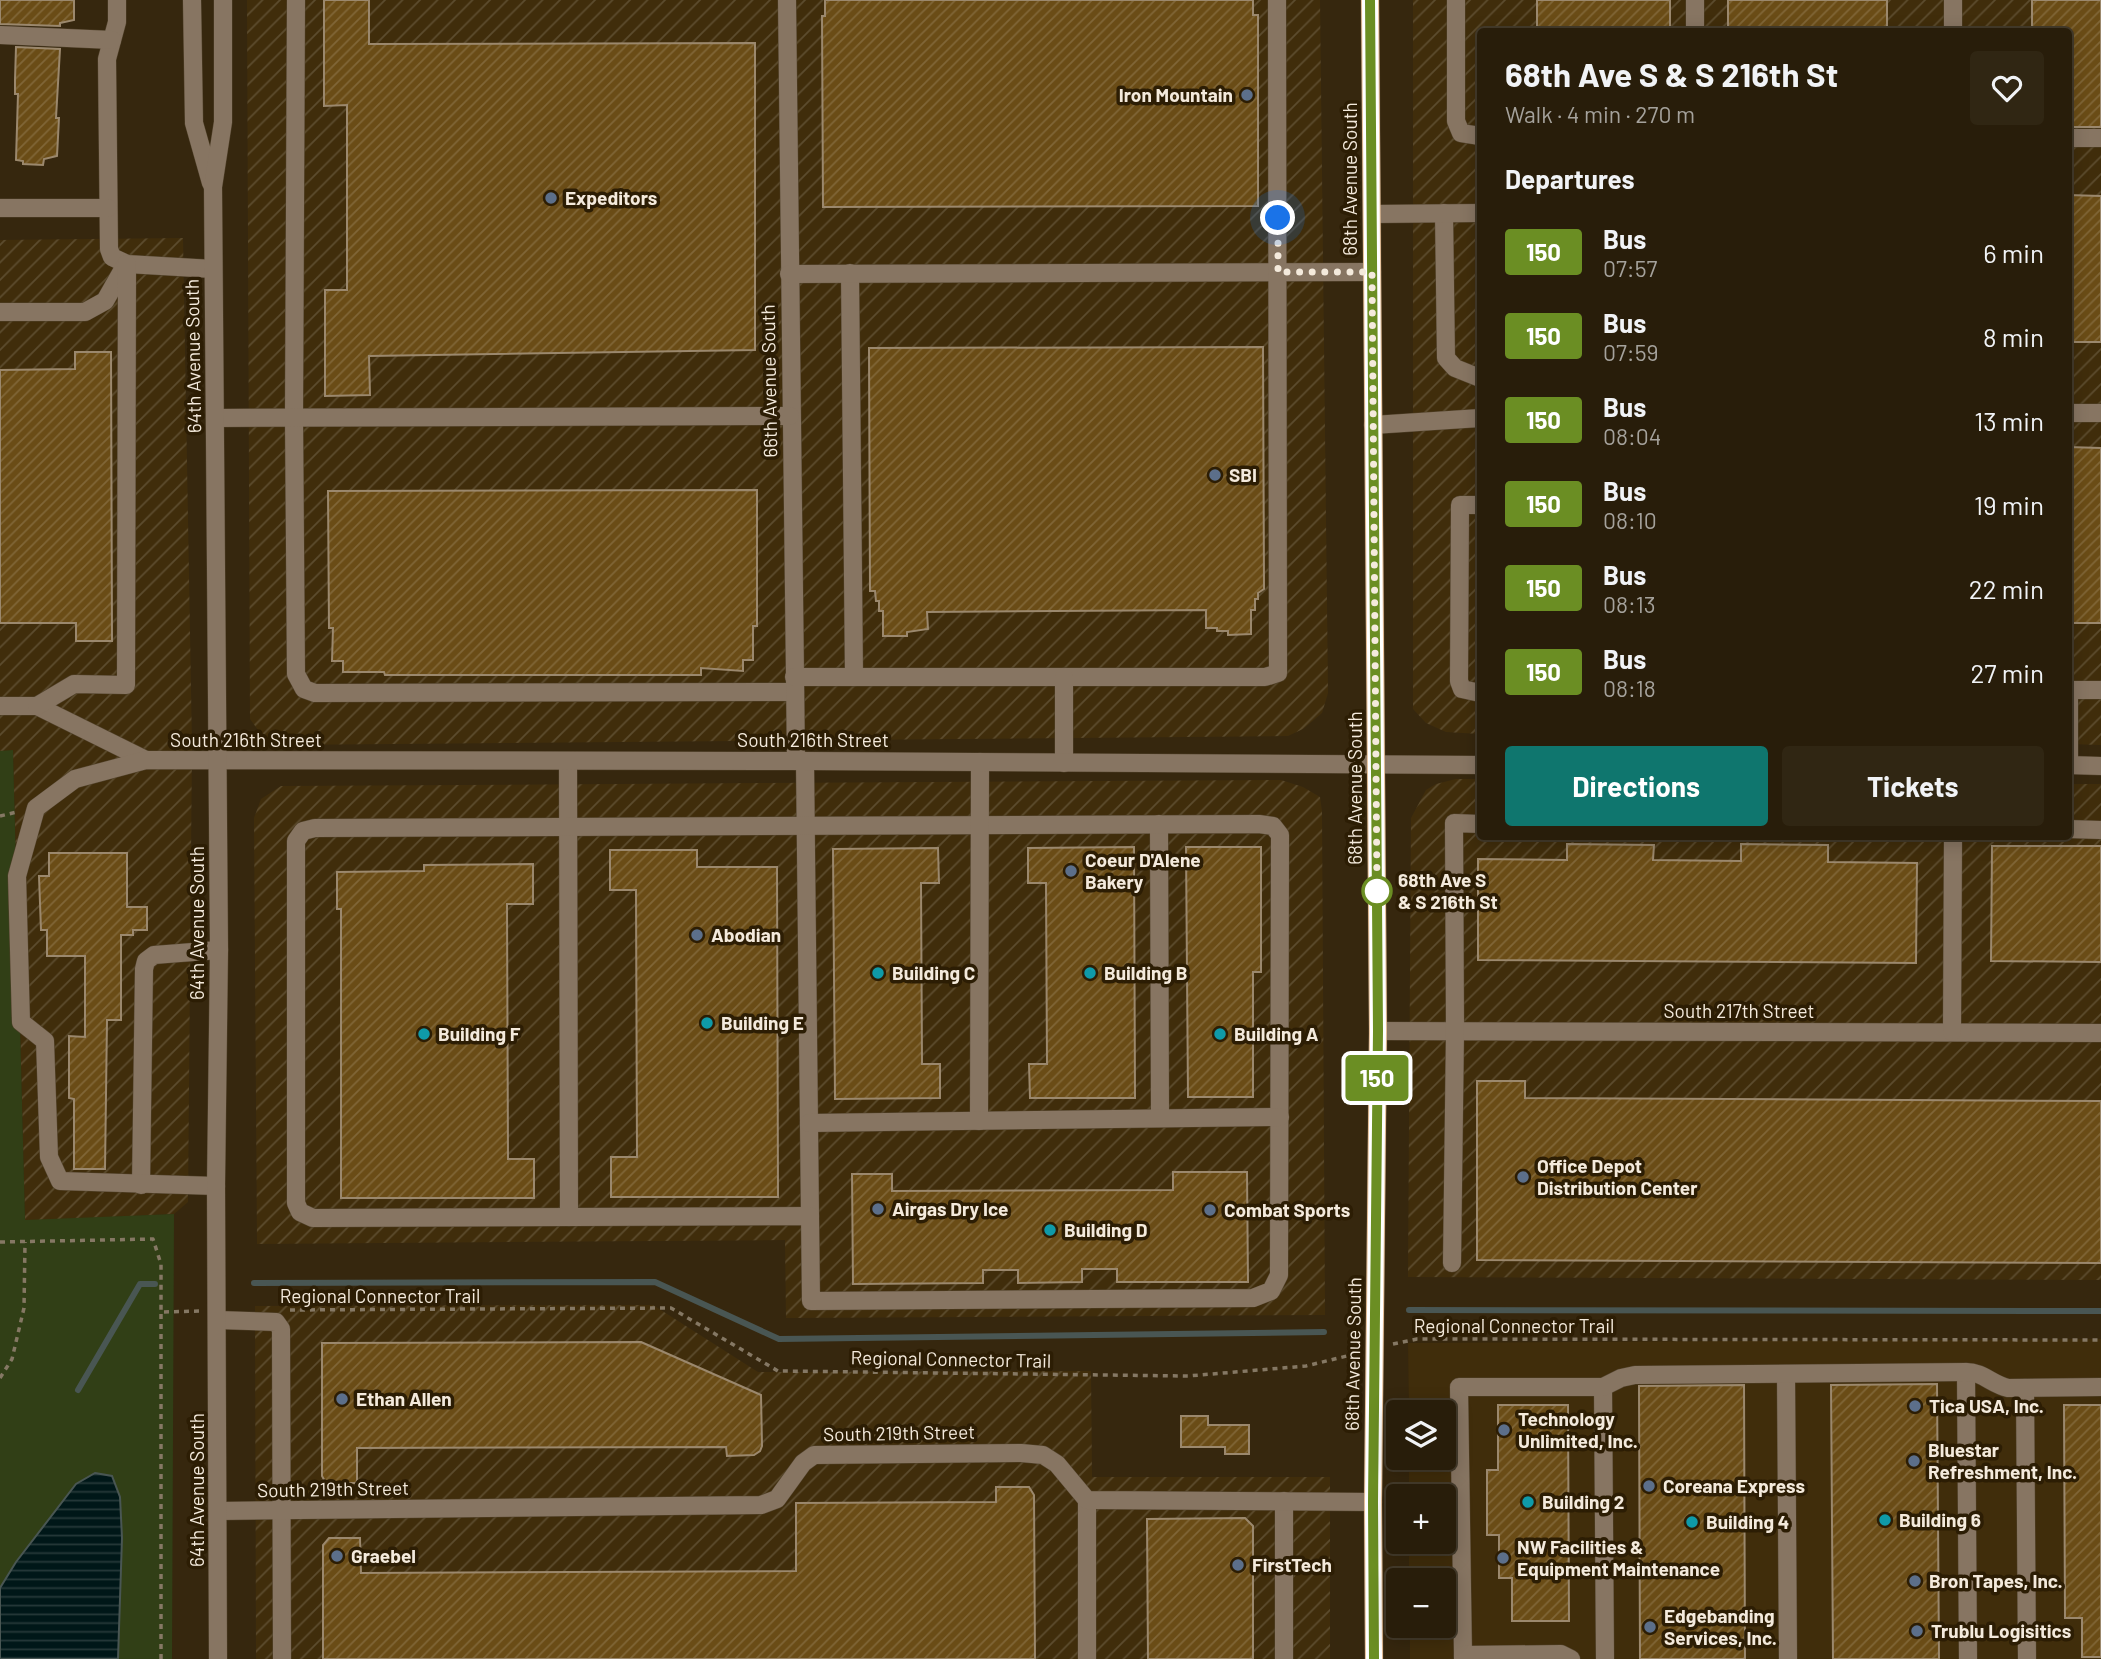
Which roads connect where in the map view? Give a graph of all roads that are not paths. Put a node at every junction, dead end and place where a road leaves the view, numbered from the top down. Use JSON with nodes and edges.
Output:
{"nodes":[{"id":1,"x":117,"y":0,"type":"edge"},
{"id":2,"x":192,"y":0,"type":"edge"},
{"id":3,"x":223,"y":0,"type":"edge"},
{"id":4,"x":296,"y":0,"type":"edge"},
{"id":5,"x":787,"y":0,"type":"edge"},
{"id":6,"x":1277,"y":0,"type":"edge"},
{"id":7,"x":1370,"y":0,"type":"edge"},
{"id":8,"x":1456,"y":0,"type":"edge"},
{"id":9,"x":1695,"y":0,"type":"edge"},
{"id":10,"x":1953,"y":0,"type":"edge"},
{"id":11,"x":1695,"y":28,"type":"edge"},
{"id":12,"x":1953,"y":28,"type":"edge"},
{"id":13,"x":0,"y":35,"type":"edge"},
{"id":14,"x":112,"y":40,"type":"junction"},
{"id":15,"x":1477,"y":136,"type":"edge"},
{"id":16,"x":2072,"y":138,"type":"edge"},
{"id":17,"x":2101,"y":138,"type":"edge"},
{"id":18,"x":213,"y":187,"type":"junction"},
{"id":19,"x":0,"y":208,"type":"edge"},
{"id":20,"x":108,"y":208,"type":"junction"},
{"id":21,"x":1444,"y":213,"type":"junction"},
{"id":22,"x":1477,"y":213,"type":"edge"},
{"id":23,"x":1371,"y":214,"type":"junction"},
{"id":24,"x":127,"y":264,"type":"junction"},
{"id":25,"x":213,"y":269,"type":"junction"},
{"id":26,"x":1278,"y":272,"type":"junction"},
{"id":27,"x":1372,"y":272,"type":"junction"},
{"id":28,"x":850,"y":273,"type":"junction"},
{"id":29,"x":789,"y":274,"type":"junction"},
{"id":30,"x":0,"y":312,"type":"edge"},
{"id":31,"x":1477,"y":377,"type":"edge"},
{"id":32,"x":2072,"y":413,"type":"edge"},
{"id":33,"x":2101,"y":413,"type":"edge"},
{"id":34,"x":790,"y":416,"type":"junction"},
{"id":35,"x":294,"y":417,"type":"junction"},
{"id":36,"x":215,"y":418,"type":"junction"},
{"id":37,"x":1477,"y":418,"type":"edge"},
{"id":38,"x":1373,"y":425,"type":"junction"},
{"id":39,"x":1477,"y":505,"type":"edge"},
{"id":40,"x":854,"y":677,"type":"junction"},
{"id":41,"x":1064,"y":677,"type":"junction"},
{"id":42,"x":795,"y":685,"type":"junction"},
{"id":43,"x":2072,"y":690,"type":"edge"},
{"id":44,"x":2101,"y":690,"type":"edge"},
{"id":45,"x":1477,"y":692,"type":"edge"},
{"id":46,"x":0,"y":706,"type":"edge"},
{"id":47,"x":37,"y":706,"type":"junction"},
{"id":48,"x":146,"y":760,"type":"junction"},
{"id":49,"x":218,"y":761,"type":"junction"},
{"id":50,"x":568,"y":761,"type":"junction"},
{"id":51,"x":801,"y":761,"type":"junction"},
{"id":52,"x":980,"y":762,"type":"junction"},
{"id":53,"x":1064,"y":763,"type":"junction"},
{"id":54,"x":1376,"y":765,"type":"junction"},
{"id":55,"x":1477,"y":765,"type":"edge"},
{"id":56,"x":2072,"y":765,"type":"edge"},
{"id":57,"x":2101,"y":765,"type":"edge"},
{"id":58,"x":980,"y":824,"type":"junction"},
{"id":59,"x":1159,"y":824,"type":"junction"},
{"id":60,"x":1477,"y":824,"type":"edge"},
{"id":61,"x":806,"y":825,"type":"junction"},
{"id":62,"x":569,"y":827,"type":"junction"},
{"id":63,"x":2072,"y":829,"type":"edge"},
{"id":64,"x":2101,"y":830,"type":"edge"},
{"id":65,"x":1953,"y":840,"type":"edge"},
{"id":66,"x":219,"y":950,"type":"junction"},
{"id":67,"x":1378,"y":1031,"type":"junction"},
{"id":68,"x":1455,"y":1031,"type":"junction"},
{"id":69,"x":1952,"y":1032,"type":"junction"},
{"id":70,"x":2101,"y":1033,"type":"edge"},
{"id":71,"x":1280,"y":1117,"type":"junction"},
{"id":72,"x":1160,"y":1118,"type":"junction"},
{"id":73,"x":979,"y":1121,"type":"junction"},
{"id":74,"x":809,"y":1123,"type":"junction"},
{"id":75,"x":141,"y":1185,"type":"junction"},
{"id":76,"x":216,"y":1186,"type":"junction"},
{"id":77,"x":810,"y":1216,"type":"junction"},
{"id":78,"x":569,"y":1217,"type":"junction"},
{"id":79,"x":1452,"y":1263,"type":"dead end"},
{"id":80,"x":218,"y":1315,"type":"junction"},
{"id":81,"x":1966,"y":1373,"type":"junction"},
{"id":82,"x":1786,"y":1374,"type":"junction"},
{"id":83,"x":1603,"y":1387,"type":"junction"},
{"id":84,"x":2101,"y":1387,"type":"edge"},
{"id":85,"x":2025,"y":1388,"type":"junction"},
{"id":86,"x":1087,"y":1500,"type":"junction"},
{"id":87,"x":1284,"y":1501,"type":"junction"},
{"id":88,"x":1373,"y":1502,"type":"junction"},
{"id":89,"x":281,"y":1510,"type":"junction"},
{"id":90,"x":218,"y":1511,"type":"junction"},
{"id":91,"x":1463,"y":1657,"type":"edge"},
{"id":92,"x":218,"y":1659,"type":"edge"},
{"id":93,"x":282,"y":1659,"type":"edge"},
{"id":94,"x":1087,"y":1659,"type":"edge"},
{"id":95,"x":1284,"y":1659,"type":"edge"},
{"id":96,"x":1374,"y":1659,"type":"edge"},
{"id":97,"x":1571,"y":1659,"type":"edge"},
{"id":98,"x":1605,"y":1659,"type":"edge"},
{"id":99,"x":1788,"y":1659,"type":"edge"},
{"id":100,"x":1968,"y":1659,"type":"edge"},
{"id":101,"x":2027,"y":1659,"type":"edge"}],
"edges":[{"from":1,"to":14,"type":"street"},
{"from":2,"to":18,"type":"street","name":"64th Avenue South"},
{"from":3,"to":18,"type":"street","name":"64th Avenue South"},
{"from":4,"to":35,"type":"street"},
{"from":5,"to":29,"type":"street","name":"66th Avenue South"},
{"from":6,"to":26,"type":"street"},
{"from":7,"to":23,"type":"main road","name":"68th Avenue South"},
{"from":8,"to":15,"type":"street"},
{"from":9,"to":11,"type":"street"},
{"from":10,"to":12,"type":"street"},
{"from":13,"to":14,"type":"street"},
{"from":14,"to":20,"type":"street"},
{"from":16,"to":17,"type":"street"},
{"from":18,"to":25,"type":"street","name":"64th Avenue South"},
{"from":19,"to":20,"type":"street"},
{"from":20,"to":24,"type":"street"},
{"from":21,"to":22,"type":"street"},
{"from":21,"to":23,"type":"street"},
{"from":21,"to":31,"type":"street"},
{"from":23,"to":27,"type":"main road","name":"68th Avenue South"},
{"from":24,"to":25,"type":"street"},
{"from":24,"to":30,"type":"street"},
{"from":24,"to":47,"type":"street"},
{"from":25,"to":36,"type":"street","name":"64th Avenue South"},
{"from":26,"to":27,"type":"street"},
{"from":26,"to":28,"type":"street"},
{"from":26,"to":41,"type":"street"},
{"from":27,"to":38,"type":"main road","name":"68th Avenue South"},
{"from":28,"to":29,"type":"street"},
{"from":28,"to":40,"type":"street"},
{"from":29,"to":34,"type":"street","name":"66th Avenue South"},
{"from":32,"to":33,"type":"street"},
{"from":34,"to":35,"type":"street"},
{"from":34,"to":42,"type":"street","name":"66th Avenue South"},
{"from":35,"to":36,"type":"street"},
{"from":35,"to":42,"type":"street"},
{"from":36,"to":49,"type":"street","name":"64th Avenue South"},
{"from":37,"to":38,"type":"street"},
{"from":38,"to":54,"type":"main road","name":"68th Avenue South"},
{"from":39,"to":45,"type":"street"},
{"from":40,"to":41,"type":"street"},
{"from":40,"to":42,"type":"street"},
{"from":41,"to":53,"type":"street"},
{"from":42,"to":51,"type":"street","name":"66th Avenue South"},
{"from":43,"to":44,"type":"street"},
{"from":46,"to":47,"type":"street"},
{"from":47,"to":48,"type":"street"},
{"from":48,"to":49,"type":"street","name":"South 216th Street"},
{"from":48,"to":75,"type":"street"},
{"from":49,"to":50,"type":"street","name":"South 216th Street"},
{"from":49,"to":66,"type":"street","name":"64th Avenue South"},
{"from":50,"to":51,"type":"street","name":"South 216th Street"},
{"from":50,"to":62,"type":"street"},
{"from":51,"to":52,"type":"street","name":"South 216th Street"},
{"from":51,"to":61,"type":"street","name":"66th Avenue South"},
{"from":52,"to":53,"type":"street","name":"South 216th Street"},
{"from":52,"to":58,"type":"street"},
{"from":53,"to":54,"type":"street","name":"South 216th Street"},
{"from":54,"to":55,"type":"street","name":"South 216th Street"},
{"from":54,"to":67,"type":"main road","name":"68th Avenue South"},
{"from":56,"to":57,"type":"street"},
{"from":58,"to":59,"type":"street"},
{"from":58,"to":61,"type":"street"},
{"from":58,"to":73,"type":"street"},
{"from":59,"to":71,"type":"street"},
{"from":59,"to":72,"type":"street"},
{"from":60,"to":68,"type":"street"},
{"from":61,"to":62,"type":"street"},
{"from":61,"to":74,"type":"street","name":"66th Avenue South"},
{"from":62,"to":78,"type":"street"},
{"from":62,"to":78,"type":"street"},
{"from":63,"to":64,"type":"street"},
{"from":65,"to":69,"type":"street"},
{"from":66,"to":75,"type":"street"},
{"from":66,"to":76,"type":"street","name":"64th Avenue South"},
{"from":67,"to":68,"type":"street","name":"South 217th Street"},
{"from":67,"to":88,"type":"main road","name":"68th Avenue South"},
{"from":68,"to":69,"type":"street","name":"South 217th Street"},
{"from":68,"to":79,"type":"street"},
{"from":69,"to":70,"type":"street","name":"South 217th Street"},
{"from":71,"to":72,"type":"street"},
{"from":71,"to":77,"type":"street","name":"66th Avenue South"},
{"from":72,"to":73,"type":"street"},
{"from":73,"to":74,"type":"street"},
{"from":74,"to":77,"type":"street","name":"66th Avenue South"},
{"from":75,"to":76,"type":"street"},
{"from":76,"to":80,"type":"street","name":"64th Avenue South"},
{"from":77,"to":78,"type":"street"},
{"from":80,"to":89,"type":"street"},
{"from":80,"to":90,"type":"street","name":"64th Avenue South"},
{"from":81,"to":82,"type":"street"},
{"from":81,"to":85,"type":"street"},
{"from":81,"to":100,"type":"street"},
{"from":82,"to":83,"type":"street"},
{"from":82,"to":99,"type":"street"},
{"from":83,"to":91,"type":"street"},
{"from":83,"to":98,"type":"street"},
{"from":84,"to":85,"type":"street"},
{"from":85,"to":101,"type":"street"},
{"from":86,"to":87,"type":"street"},
{"from":86,"to":89,"type":"street","name":"South 219th Street"},
{"from":86,"to":94,"type":"street"},
{"from":87,"to":88,"type":"street"},
{"from":87,"to":95,"type":"street"},
{"from":88,"to":96,"type":"main road","name":"68th Avenue South"},
{"from":89,"to":90,"type":"street","name":"South 219th Street"},
{"from":89,"to":93,"type":"street"},
{"from":90,"to":92,"type":"street","name":"64th Avenue South"},
{"from":91,"to":97,"type":"street"}]}
